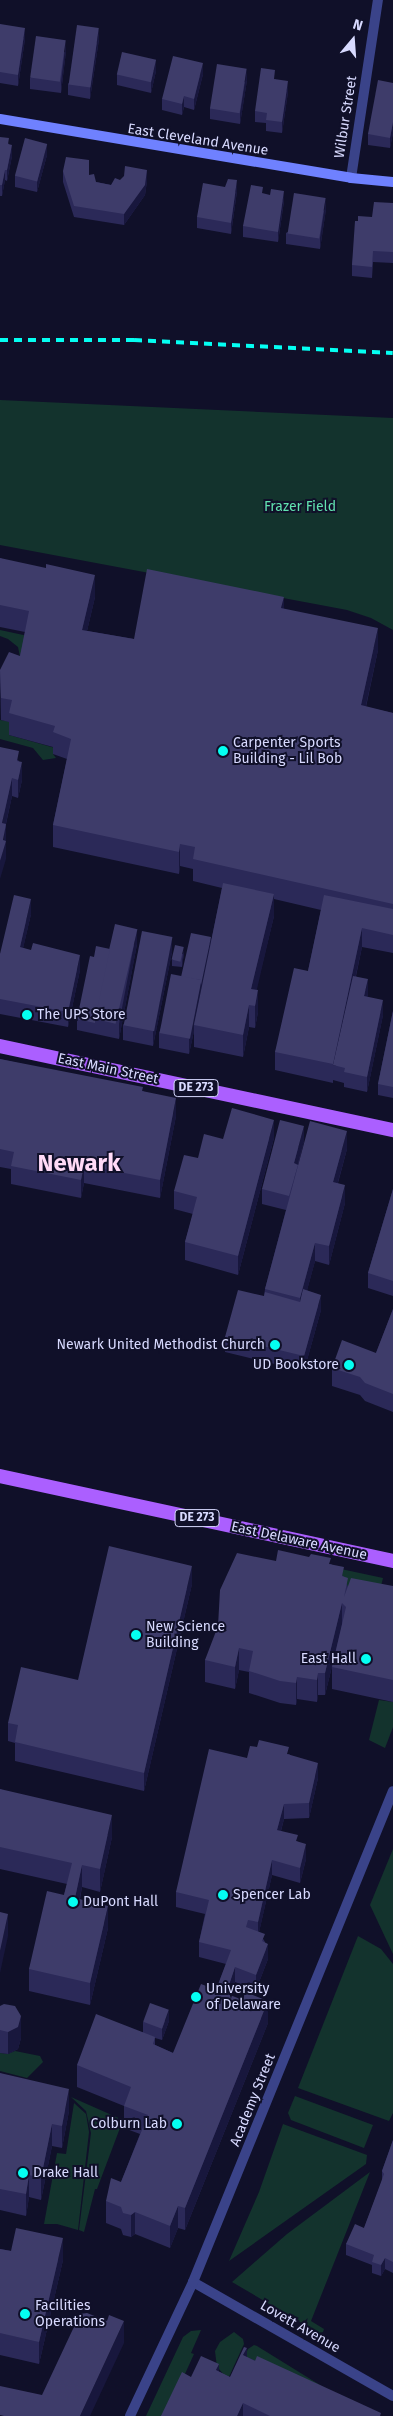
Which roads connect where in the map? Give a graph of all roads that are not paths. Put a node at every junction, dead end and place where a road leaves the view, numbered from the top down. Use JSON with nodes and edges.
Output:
{"nodes":[{"id":1,"x":378,"y":0,"type":"edge"},
{"id":2,"x":0,"y":119,"type":"edge"},
{"id":3,"x":351,"y":178,"type":"junction"},
{"id":4,"x":393,"y":182,"type":"edge"},
{"id":5,"x":0,"y":1046,"type":"edge"},
{"id":6,"x":393,"y":1130,"type":"edge"},
{"id":7,"x":0,"y":1476,"type":"edge"},
{"id":8,"x":393,"y":1561,"type":"edge"},
{"id":9,"x":393,"y":1792,"type":"edge"},
{"id":10,"x":193,"y":2282,"type":"junction"},
{"id":11,"x":393,"y":2396,"type":"edge"},
{"id":12,"x":130,"y":2416,"type":"edge"}],
"edges":[{"from":1,"to":3,"type":"street","name":"Wilbur Street"},
{"from":2,"to":3,"type":"main road","name":"East Cleveland Avenue"},
{"from":3,"to":4,"type":"main road","name":"East Cleveland Avenue"},
{"from":5,"to":6,"type":"main road","name":"East Main Street","number":"DE 273"},
{"from":7,"to":8,"type":"main road","name":"East Delaware Avenue","number":"DE 273"},
{"from":9,"to":10,"type":"street","name":"Academy Street"},
{"from":10,"to":11,"type":"street","name":"Lovett Avenue"},
{"from":10,"to":12,"type":"street","name":"Academy Street"}]}
